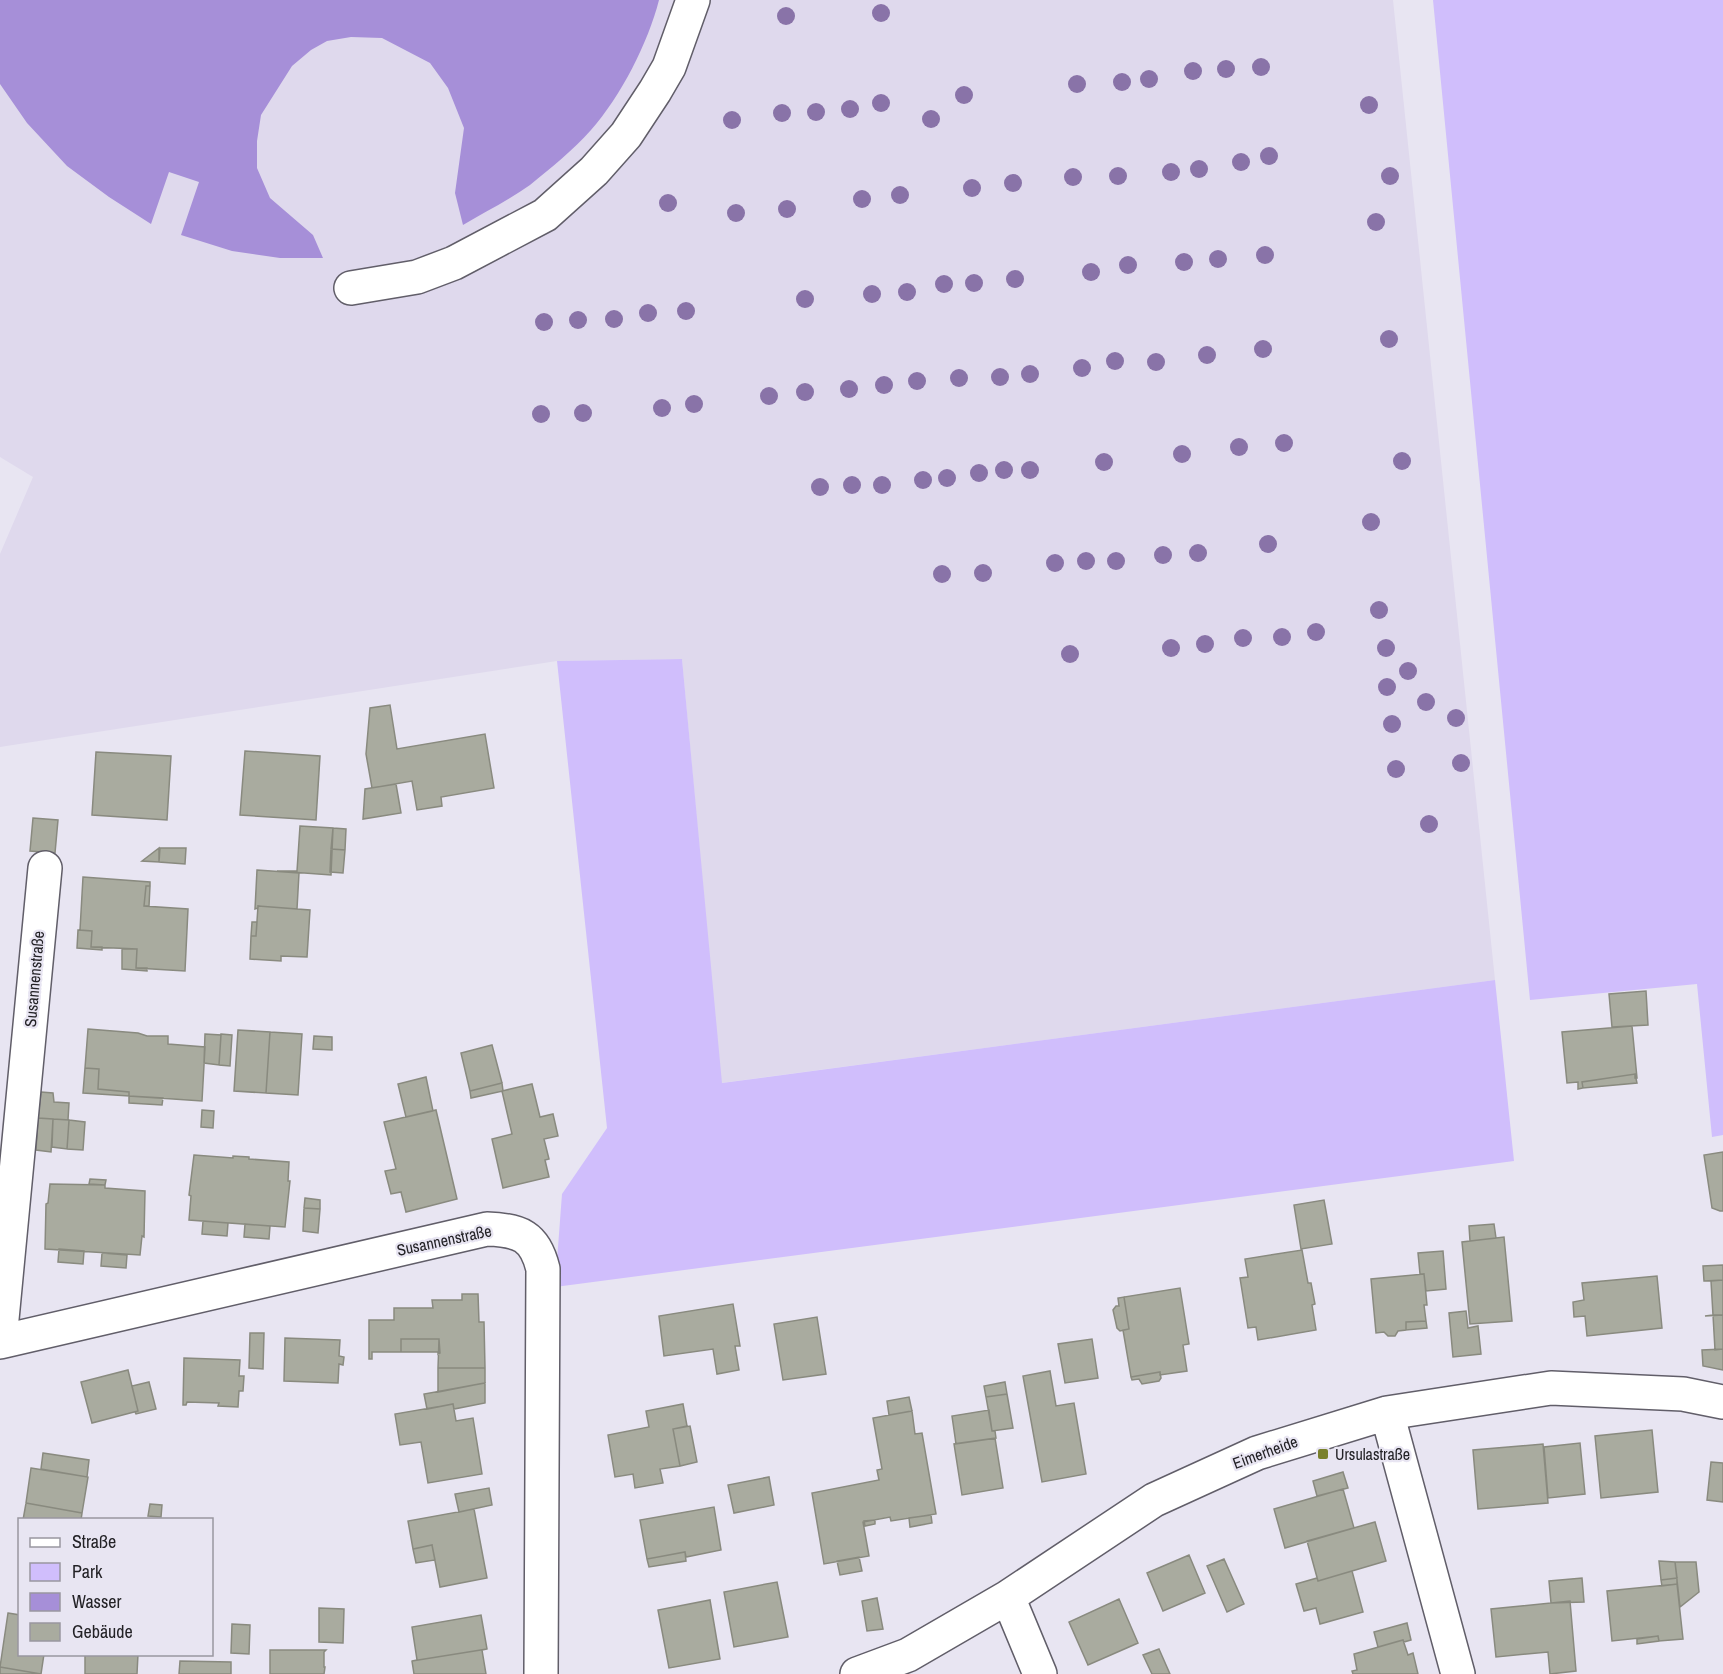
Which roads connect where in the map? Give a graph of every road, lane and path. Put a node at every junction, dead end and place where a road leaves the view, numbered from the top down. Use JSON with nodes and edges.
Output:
{"nodes":[{"id":1,"x":693,"y":0,"type":"edge"},
{"id":2,"x":351,"y":288,"type":"dead end"},
{"id":3,"x":45,"y":868,"type":"dead end"},
{"id":4,"x":0,"y":1341,"type":"edge"},
{"id":5,"x":1723,"y":1402,"type":"edge"},
{"id":6,"x":1387,"y":1413,"type":"junction"},
{"id":7,"x":1008,"y":1597,"type":"junction"},
{"id":8,"x":542,"y":1674,"type":"edge"},
{"id":9,"x":857,"y":1674,"type":"edge"},
{"id":10,"x":1040,"y":1674,"type":"edge"},
{"id":11,"x":1458,"y":1674,"type":"edge"}],
"edges":[{"from":1,"to":2,"type":"street"},
{"from":3,"to":4,"type":"street","name":"Susannenstraße"},
{"from":4,"to":8,"type":"street","name":"Susannenstraße"},
{"from":5,"to":6,"type":"street","name":"Eimerheide"},
{"from":6,"to":7,"type":"street","name":"Eimerheide"},
{"from":6,"to":11,"type":"street"},
{"from":7,"to":9,"type":"street","name":"Eimerheide"},
{"from":7,"to":10,"type":"street"}]}
